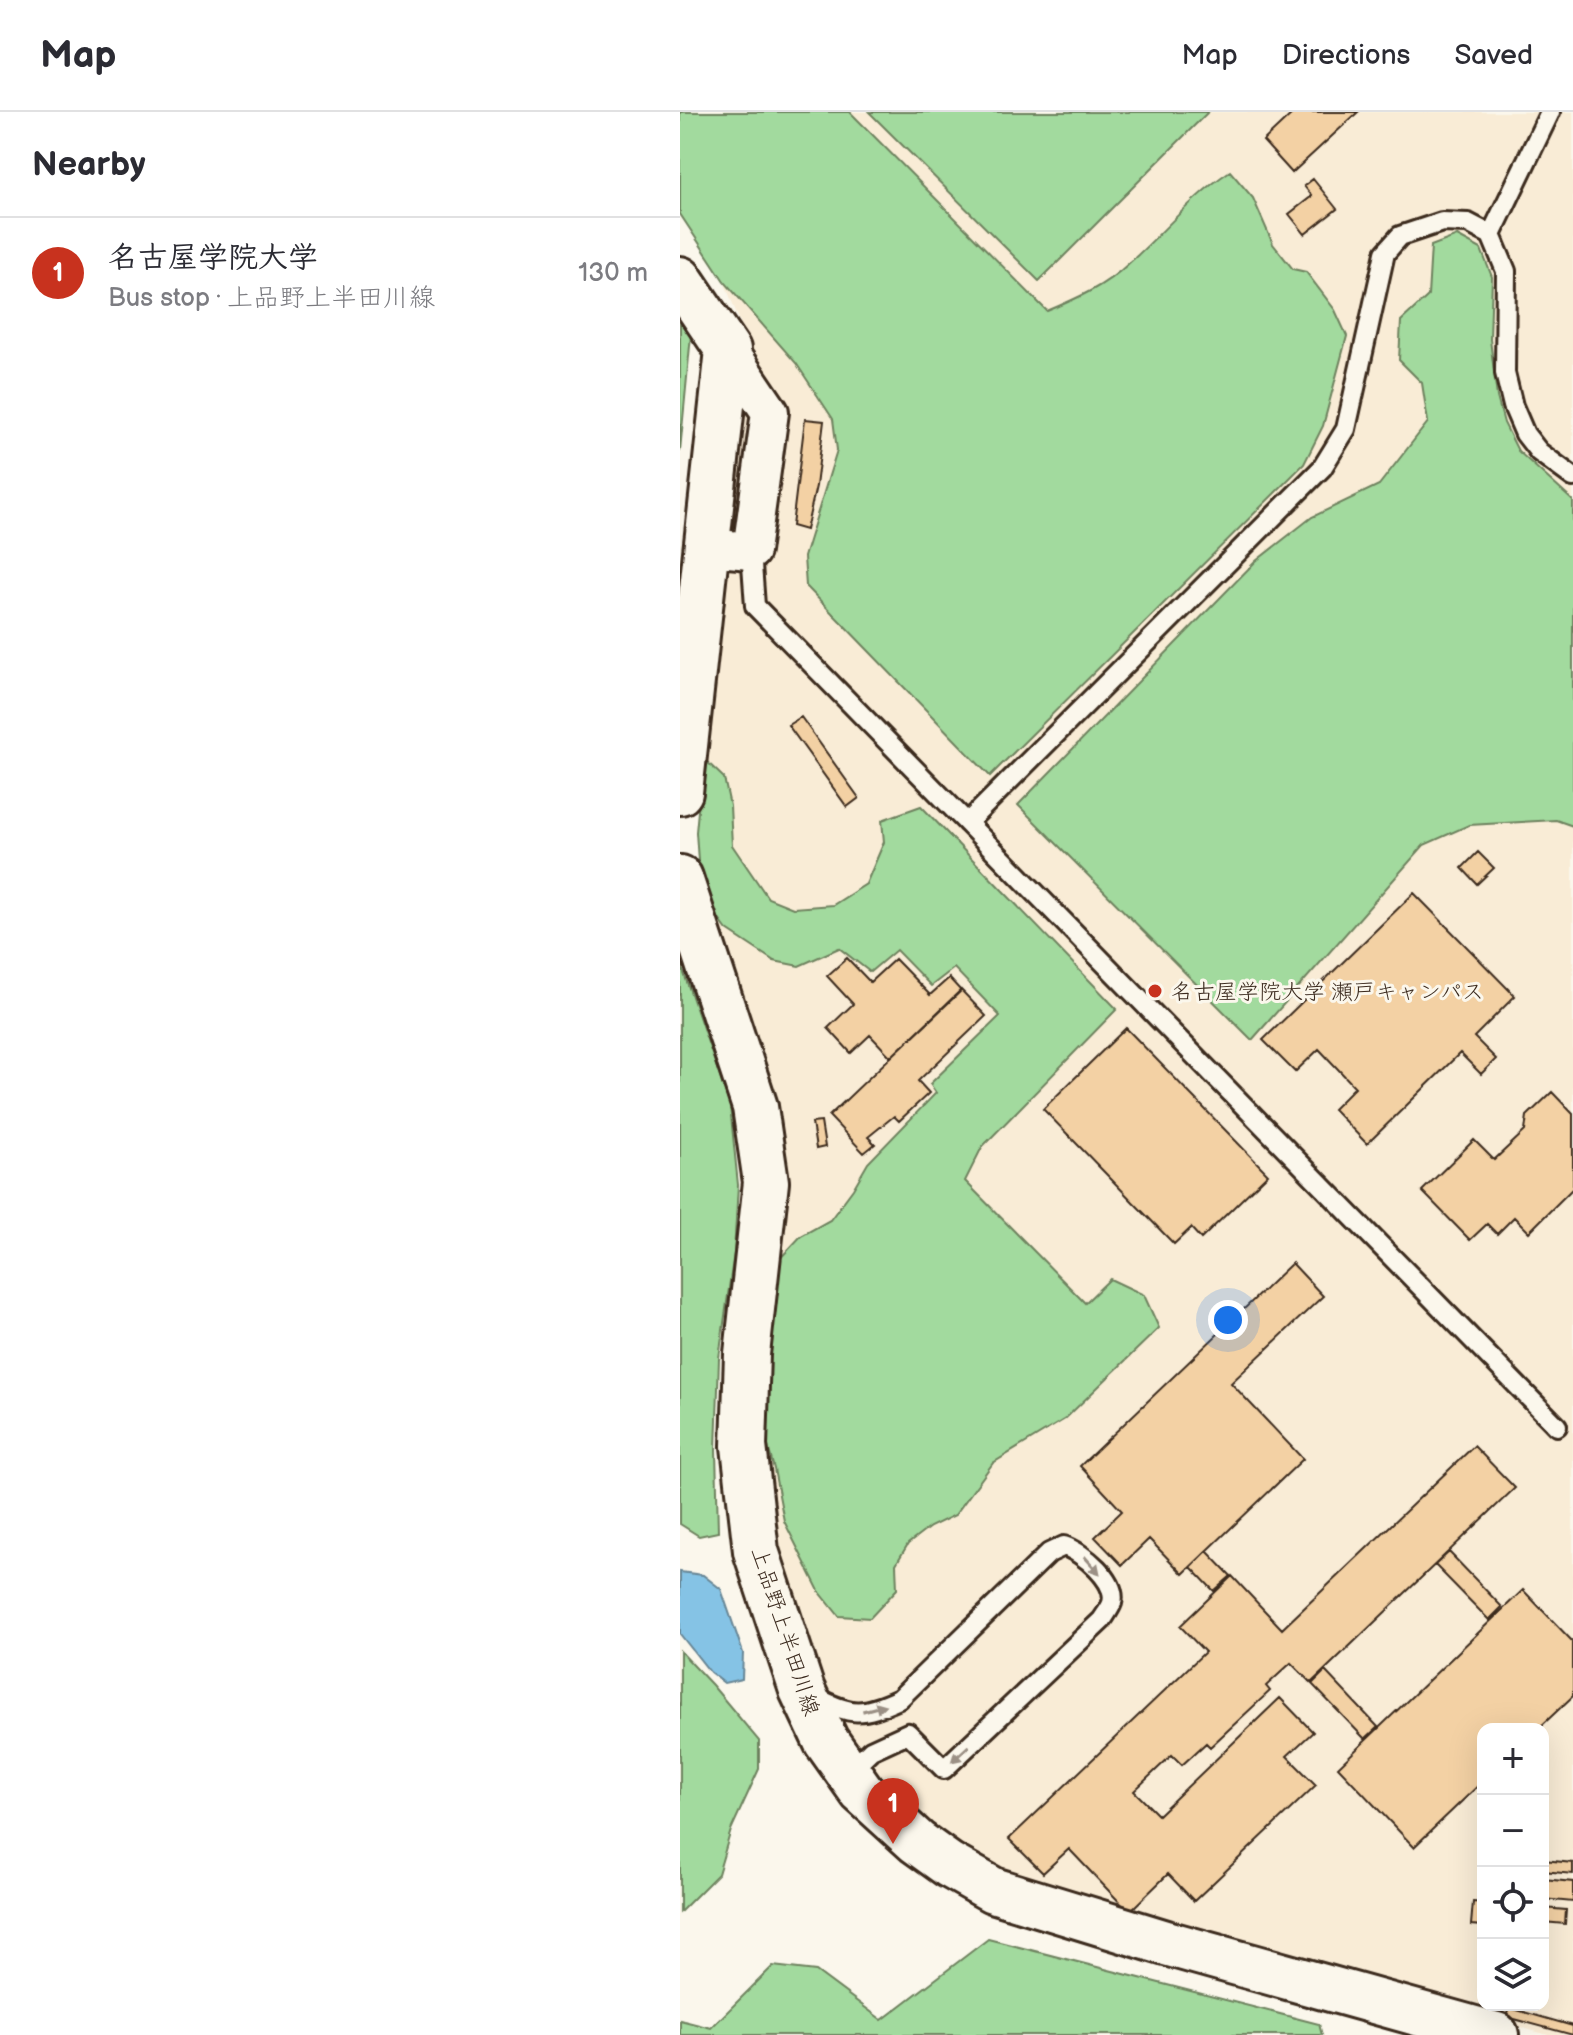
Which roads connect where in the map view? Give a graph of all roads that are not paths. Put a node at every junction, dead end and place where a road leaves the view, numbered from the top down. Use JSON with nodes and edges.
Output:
{"nodes":[{"id":1,"x":1550,"y":112,"type":"edge"},
{"id":2,"x":1491,"y":235,"type":"junction"},
{"id":3,"x":680,"y":279,"type":"edge"},
{"id":4,"x":728,"y":350,"type":"junction"},
{"id":5,"x":1573,"y":477,"type":"edge"},
{"id":6,"x":706,"y":547,"type":"junction"},
{"id":7,"x":751,"y":551,"type":"junction"},
{"id":8,"x":680,"y":792,"type":"edge"},
{"id":9,"x":967,"y":823,"type":"junction"},
{"id":10,"x":680,"y":878,"type":"edge"},
{"id":11,"x":1557,"y":1426,"type":"dead end"},
{"id":12,"x":802,"y":1690,"type":"junction"},
{"id":13,"x":849,"y":1771,"type":"junction"},
{"id":14,"x":1496,"y":2035,"type":"edge"}],
"edges":[{"from":1,"to":2,"type":"lane"},
{"from":2,"to":5,"type":"lane"},
{"from":2,"to":9,"type":"lane"},
{"from":3,"to":4,"type":"street"},
{"from":4,"to":6,"type":"street"},
{"from":4,"to":7,"type":"street"},
{"from":6,"to":7,"type":"street"},
{"from":6,"to":8,"type":"street"},
{"from":7,"to":9,"type":"lane"},
{"from":9,"to":11,"type":"lane"},
{"from":10,"to":12,"type":"street","name":"上品野上半田川線"},
{"from":12,"to":13,"type":"street","name":"上品野上半田川線"},
{"from":12,"to":13,"type":"lane","one_way":true},
{"from":13,"to":14,"type":"street","name":"上品野上半田川線"}]}
